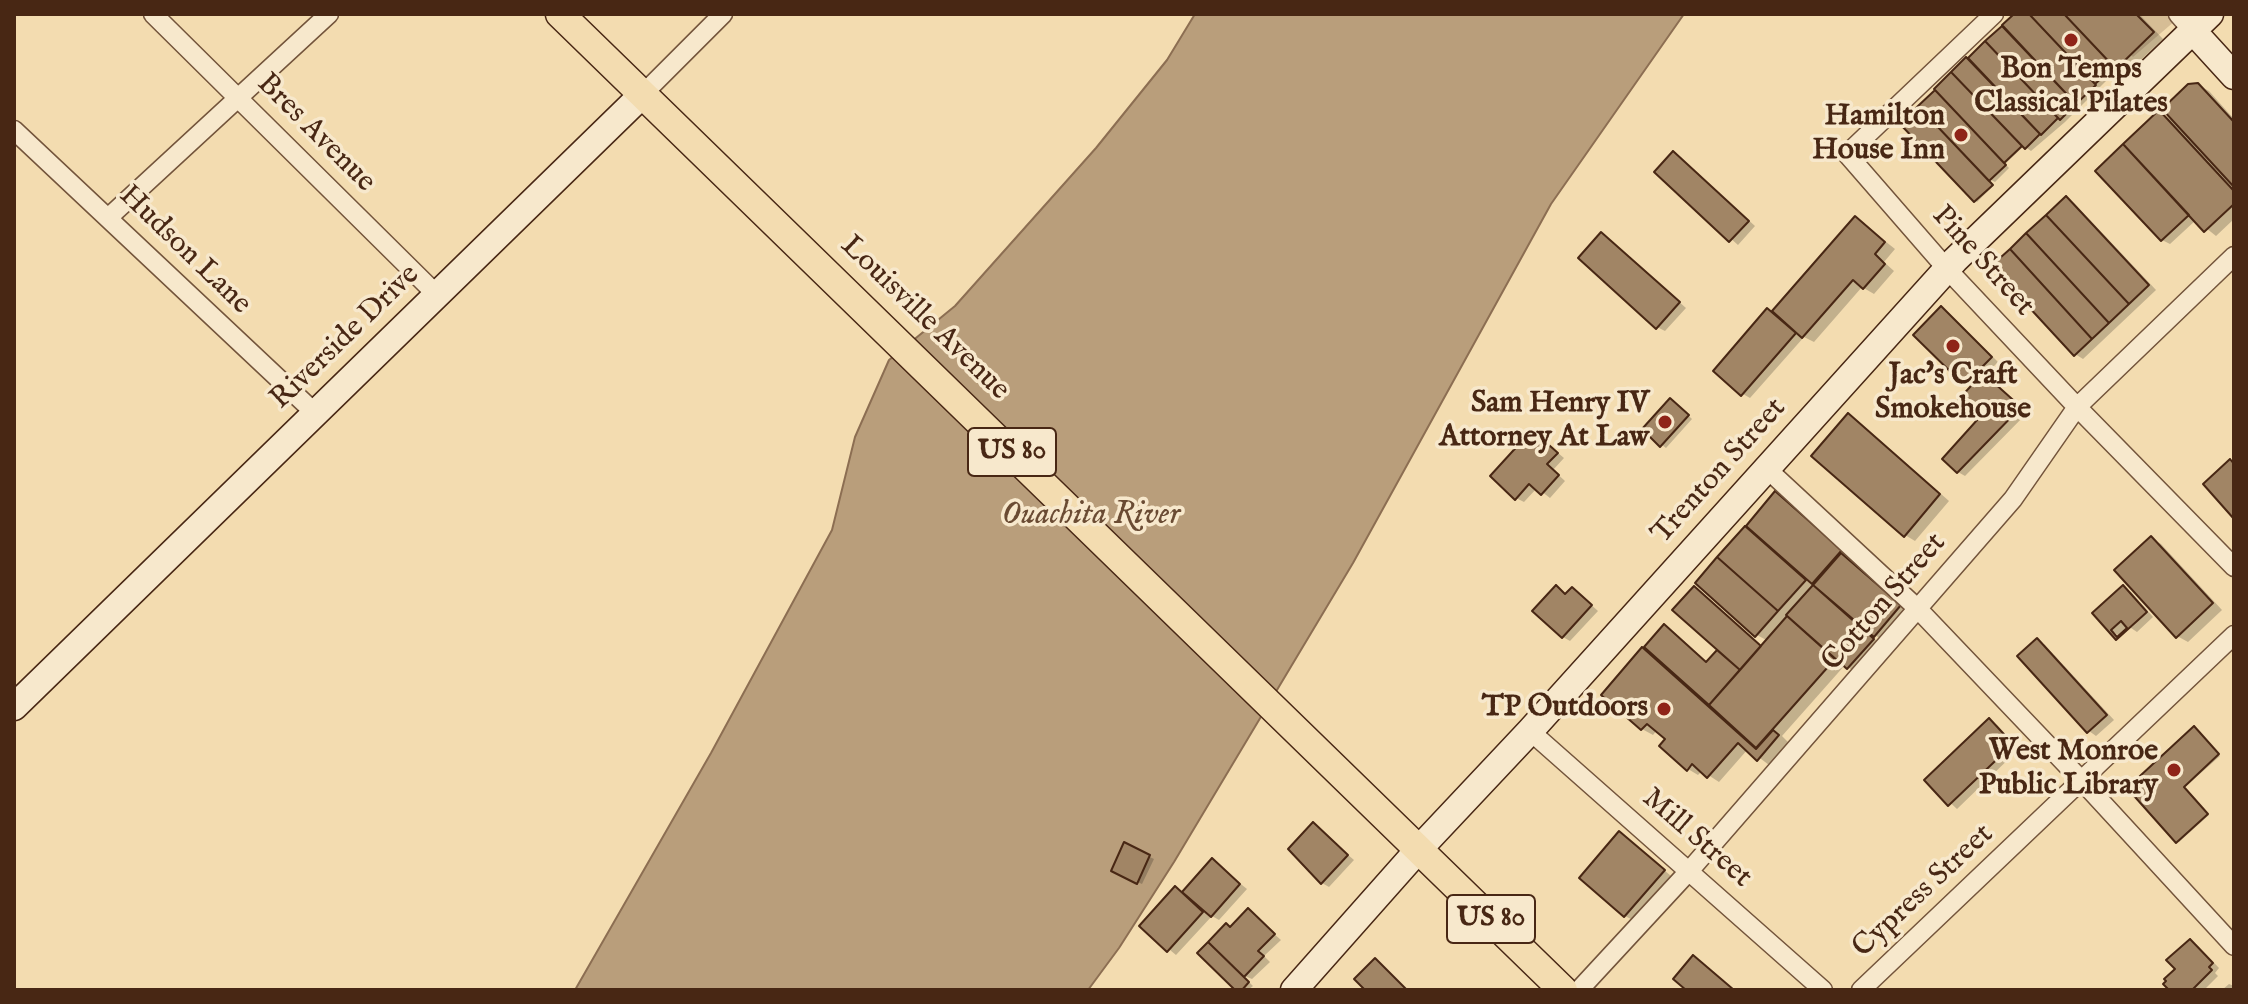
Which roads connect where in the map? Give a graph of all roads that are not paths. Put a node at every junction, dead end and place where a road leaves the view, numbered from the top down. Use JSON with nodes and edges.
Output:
{"nodes":[{"id":1,"x":153,"y":14,"type":"edge"},
{"id":2,"x":329,"y":14,"type":"edge"},
{"id":3,"x":560,"y":14,"type":"edge"},
{"id":4,"x":723,"y":14,"type":"edge"},
{"id":5,"x":1994,"y":14,"type":"edge"},
{"id":6,"x":2193,"y":19,"type":"edge"},
{"id":7,"x":2234,"y":76,"type":"edge"},
{"id":8,"x":643,"y":94,"type":"junction"},
{"id":9,"x":239,"y":97,"type":"junction"},
{"id":10,"x":14,"y":130,"type":"edge"},
{"id":11,"x":109,"y":217,"type":"junction"},
{"id":12,"x":2234,"y":256,"type":"edge"},
{"id":13,"x":1947,"y":269,"type":"junction"},
{"id":14,"x":436,"y":294,"type":"junction"},
{"id":15,"x":2077,"y":407,"type":"junction"},
{"id":16,"x":315,"y":413,"type":"junction"},
{"id":17,"x":1766,"y":468,"type":"junction"},
{"id":18,"x":2234,"y":567,"type":"edge"},
{"id":19,"x":1917,"y":608,"type":"junction"},
{"id":20,"x":2234,"y":635,"type":"edge"},
{"id":21,"x":14,"y":707,"type":"edge"},
{"id":22,"x":1530,"y":731,"type":"junction"},
{"id":23,"x":2082,"y":781,"type":"junction"},
{"id":24,"x":1419,"y":849,"type":"junction"},
{"id":25,"x":1690,"y":870,"type":"junction"},
{"id":26,"x":2234,"y":946,"type":"edge"},
{"id":27,"x":1307,"y":985,"type":"edge"},
{"id":28,"x":1563,"y":990,"type":"edge"},
{"id":29,"x":1579,"y":990,"type":"edge"},
{"id":30,"x":1823,"y":990,"type":"edge"},
{"id":31,"x":1861,"y":990,"type":"edge"}],
"edges":[{"from":1,"to":9,"type":"street","name":"Bres Avenue"},
{"from":2,"to":9,"type":"street"},
{"from":3,"to":8,"type":"main road","name":"Louisville Avenue","number":"US 80"},
{"from":4,"to":8,"type":"street","name":"Riverside Drive"},
{"from":5,"to":13,"type":"street","name":"Pine Street"},
{"from":6,"to":7,"type":"street"},
{"from":6,"to":13,"type":"street","name":"Trenton Street"},
{"from":8,"to":14,"type":"street","name":"Riverside Drive"},
{"from":8,"to":24,"type":"main road","name":"Louisville Avenue","number":"US 80"},
{"from":9,"to":11,"type":"street"},
{"from":9,"to":14,"type":"street","name":"Bres Avenue"},
{"from":10,"to":11,"type":"street","name":"Hudson Lane"},
{"from":11,"to":16,"type":"street","name":"Hudson Lane"},
{"from":12,"to":15,"type":"street","name":"Cotton Street"},
{"from":13,"to":15,"type":"street","name":"Pine Street"},
{"from":13,"to":17,"type":"street","name":"Trenton Street"},
{"from":14,"to":16,"type":"street","name":"Riverside Drive"},
{"from":15,"to":18,"type":"street","name":"Pine Street"},
{"from":15,"to":19,"type":"street","name":"Cotton Street"},
{"from":16,"to":21,"type":"street","name":"Riverside Drive"},
{"from":17,"to":19,"type":"street"},
{"from":17,"to":22,"type":"street","name":"Trenton Street"},
{"from":19,"to":23,"type":"street"},
{"from":19,"to":25,"type":"street","name":"Cotton Street"},
{"from":20,"to":23,"type":"street","name":"Cypress Street"},
{"from":22,"to":24,"type":"street","name":"Trenton Street"},
{"from":22,"to":25,"type":"street","name":"Mill Street"},
{"from":23,"to":26,"type":"street"},
{"from":23,"to":31,"type":"street","name":"Cypress Street"},
{"from":24,"to":27,"type":"street","name":"Trenton Street"},
{"from":24,"to":28,"type":"main road","number":"US 80"},
{"from":25,"to":29,"type":"street","name":"Cotton Street"},
{"from":25,"to":30,"type":"street","name":"Mill Street"}]}
